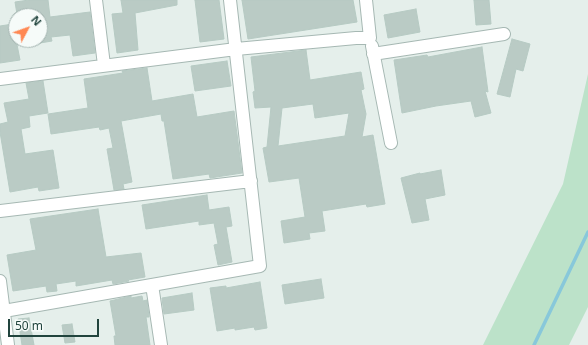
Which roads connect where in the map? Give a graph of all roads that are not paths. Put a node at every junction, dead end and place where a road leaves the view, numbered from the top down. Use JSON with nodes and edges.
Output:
{"nodes":[{"id":1,"x":96,"y":0,"type":"edge"},
{"id":2,"x":230,"y":0,"type":"edge"},
{"id":3,"x":366,"y":0,"type":"edge"},
{"id":4,"x":504,"y":34,"type":"dead end"},
{"id":5,"x":370,"y":38,"type":"junction"},
{"id":6,"x":236,"y":49,"type":"junction"},
{"id":7,"x":373,"y":54,"type":"junction"},
{"id":8,"x":104,"y":65,"type":"junction"},
{"id":9,"x":0,"y":79,"type":"edge"},
{"id":10,"x":391,"y":143,"type":"dead end"},
{"id":11,"x":251,"y":181,"type":"junction"},
{"id":12,"x":0,"y":211,"type":"edge"},
{"id":13,"x":0,"y":282,"type":"edge"},
{"id":14,"x":152,"y":285,"type":"junction"},
{"id":15,"x":4,"y":310,"type":"junction"},
{"id":16,"x":8,"y":345,"type":"edge"},
{"id":17,"x":160,"y":345,"type":"edge"}],
"edges":[{"from":1,"to":8,"type":"street"},
{"from":2,"to":6,"type":"street"},
{"from":3,"to":5,"type":"street"},
{"from":4,"to":7,"type":"street"},
{"from":5,"to":6,"type":"street"},
{"from":5,"to":7,"type":"street"},
{"from":6,"to":8,"type":"street"},
{"from":6,"to":11,"type":"street"},
{"from":7,"to":10,"type":"street"},
{"from":8,"to":9,"type":"street"},
{"from":11,"to":12,"type":"street"},
{"from":11,"to":14,"type":"street"},
{"from":13,"to":15,"type":"street"},
{"from":14,"to":15,"type":"street"},
{"from":14,"to":17,"type":"street"},
{"from":15,"to":16,"type":"street"}]}
